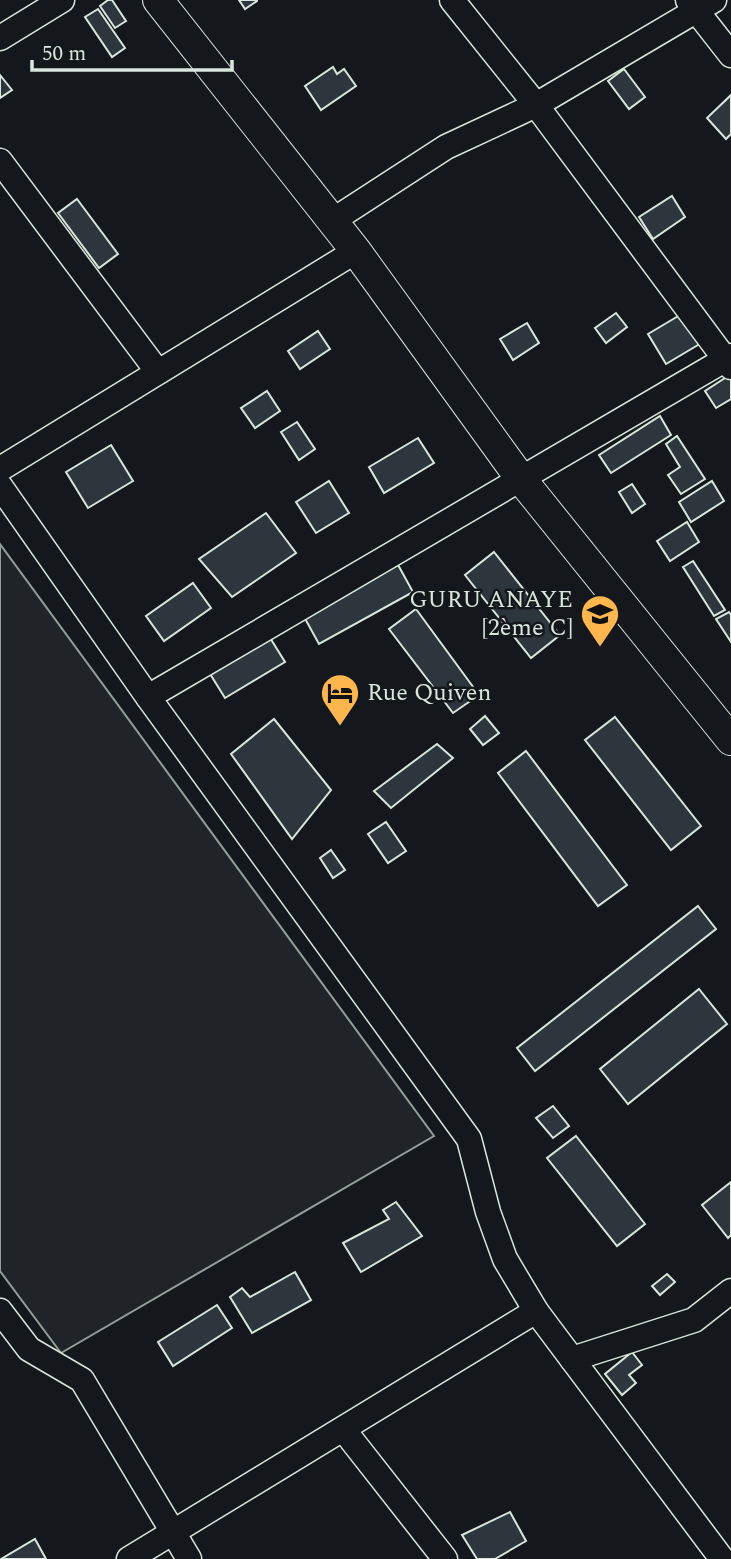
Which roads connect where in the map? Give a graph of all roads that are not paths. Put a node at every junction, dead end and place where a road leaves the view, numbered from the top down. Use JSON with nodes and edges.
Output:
{"nodes":[{"id":1,"x":62,"y":0,"type":"edge"},
{"id":2,"x":158,"y":0,"type":"edge"},
{"id":3,"x":452,"y":0,"type":"edge"},
{"id":4,"x":700,"y":4,"type":"edge"},
{"id":5,"x":0,"y":38,"type":"edge"},
{"id":6,"x":731,"y":55,"type":"edge"},
{"id":7,"x":536,"y":105,"type":"junction"},
{"id":8,"x":0,"y":161,"type":"edge"},
{"id":9,"x":332,"y":221,"type":"junction"},
{"id":10,"x":356,"y":251,"type":"junction"},
{"id":11,"x":729,"y":360,"type":"edge"},
{"id":12,"x":158,"y":372,"type":"junction"},
{"id":13,"x":0,"y":469,"type":"edge"},
{"id":14,"x":520,"y":479,"type":"junction"},
{"id":15,"x":0,"y":486,"type":"edge"},
{"id":16,"x":148,"y":697,"type":"junction"},
{"id":17,"x":728,"y":731,"type":"edge"},
{"id":18,"x":731,"y":1291,"type":"edge"},
{"id":19,"x":0,"y":1311,"type":"edge"},
{"id":20,"x":536,"y":1311,"type":"junction"},
{"id":21,"x":572,"y":1359,"type":"junction"},
{"id":22,"x":343,"y":1429,"type":"junction"},
{"id":23,"x":173,"y":1533,"type":"junction"},
{"id":24,"x":129,"y":1559,"type":"edge"},
{"id":25,"x":189,"y":1559,"type":"edge"},
{"id":26,"x":444,"y":1559,"type":"edge"},
{"id":27,"x":722,"y":1559,"type":"edge"}],
"edges":[{"from":1,"to":5,"type":"street"},
{"from":2,"to":9,"type":"street"},
{"from":3,"to":7,"type":"street"},
{"from":4,"to":6,"type":"street"},
{"from":4,"to":7,"type":"street"},
{"from":7,"to":9,"type":"street"},
{"from":7,"to":11,"type":"street"},
{"from":8,"to":12,"type":"street"},
{"from":9,"to":10,"type":"street"},
{"from":10,"to":12,"type":"street"},
{"from":10,"to":14,"type":"street"},
{"from":11,"to":14,"type":"street"},
{"from":12,"to":13,"type":"street"},
{"from":14,"to":16,"type":"street"},
{"from":14,"to":17,"type":"street"},
{"from":15,"to":16,"type":"street"},
{"from":16,"to":20,"type":"street"},
{"from":18,"to":21,"type":"street"},
{"from":19,"to":23,"type":"street"},
{"from":20,"to":21,"type":"street"},
{"from":20,"to":22,"type":"street"},
{"from":21,"to":27,"type":"street"},
{"from":22,"to":23,"type":"street"},
{"from":22,"to":26,"type":"street"},
{"from":23,"to":24,"type":"street"},
{"from":23,"to":25,"type":"street"}]}
